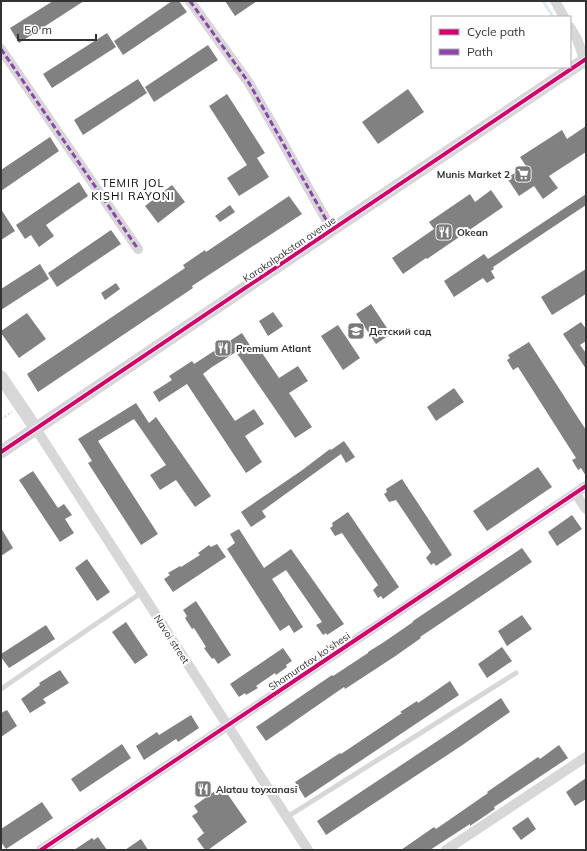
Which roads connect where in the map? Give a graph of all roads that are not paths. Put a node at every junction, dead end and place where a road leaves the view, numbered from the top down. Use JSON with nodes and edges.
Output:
{"nodes":[{"id":1,"x":190,"y":1,"type":"edge"},
{"id":2,"x":555,"y":1,"type":"edge"},
{"id":3,"x":563,"y":16,"type":"edge"},
{"id":4,"x":571,"y":29,"type":"edge"},
{"id":5,"x":1,"y":49,"type":"edge"},
{"id":6,"x":585,"y":61,"type":"edge"},
{"id":7,"x":332,"y":230,"type":"junction"},
{"id":8,"x":138,"y":249,"type":"dead end"},
{"id":9,"x":1,"y":377,"type":"edge"},
{"id":10,"x":36,"y":429,"type":"junction"},
{"id":11,"x":1,"y":452,"type":"edge"},
{"id":12,"x":586,"y":486,"type":"edge"},
{"id":13,"x":575,"y":493,"type":"junction"},
{"id":14,"x":586,"y":509,"type":"edge"},
{"id":15,"x":141,"y":593,"type":"junction"},
{"id":16,"x":516,"y":673,"type":"dead end"},
{"id":17,"x":1,"y":689,"type":"edge"},
{"id":18,"x":227,"y":726,"type":"junction"},
{"id":19,"x":586,"y":757,"type":"edge"},
{"id":20,"x":286,"y":817,"type":"junction"},
{"id":21,"x":41,"y":850,"type":"edge"},
{"id":22,"x":308,"y":850,"type":"edge"},
{"id":23,"x":446,"y":850,"type":"edge"}],
"edges":[{"from":1,"to":7,"type":"street"},
{"from":2,"to":3,"type":"street"},
{"from":4,"to":6,"type":"street"},
{"from":5,"to":8,"type":"street"},
{"from":6,"to":7,"type":"street","name":"Karakalpakstan avenue"},
{"from":7,"to":10,"type":"street","name":"Karakalpakstan avenue"},
{"from":9,"to":10,"type":"street"},
{"from":10,"to":11,"type":"street","name":"Karakalpakstan avenue"},
{"from":10,"to":15,"type":"street","name":"Navoi street"},
{"from":12,"to":13,"type":"street","name":"Shamuratov ko'shesi"},
{"from":13,"to":14,"type":"street"},
{"from":13,"to":18,"type":"street","name":"Shamuratov ko'shesi"},
{"from":15,"to":17,"type":"lane"},
{"from":15,"to":18,"type":"street","name":"Navoi street"},
{"from":16,"to":20,"type":"lane"},
{"from":18,"to":20,"type":"street","name":"Navoi street"},
{"from":18,"to":21,"type":"street","name":"Shamuratov ko'shesi"},
{"from":19,"to":23,"type":"street"},
{"from":20,"to":22,"type":"street","name":"Navoi street"}]}
